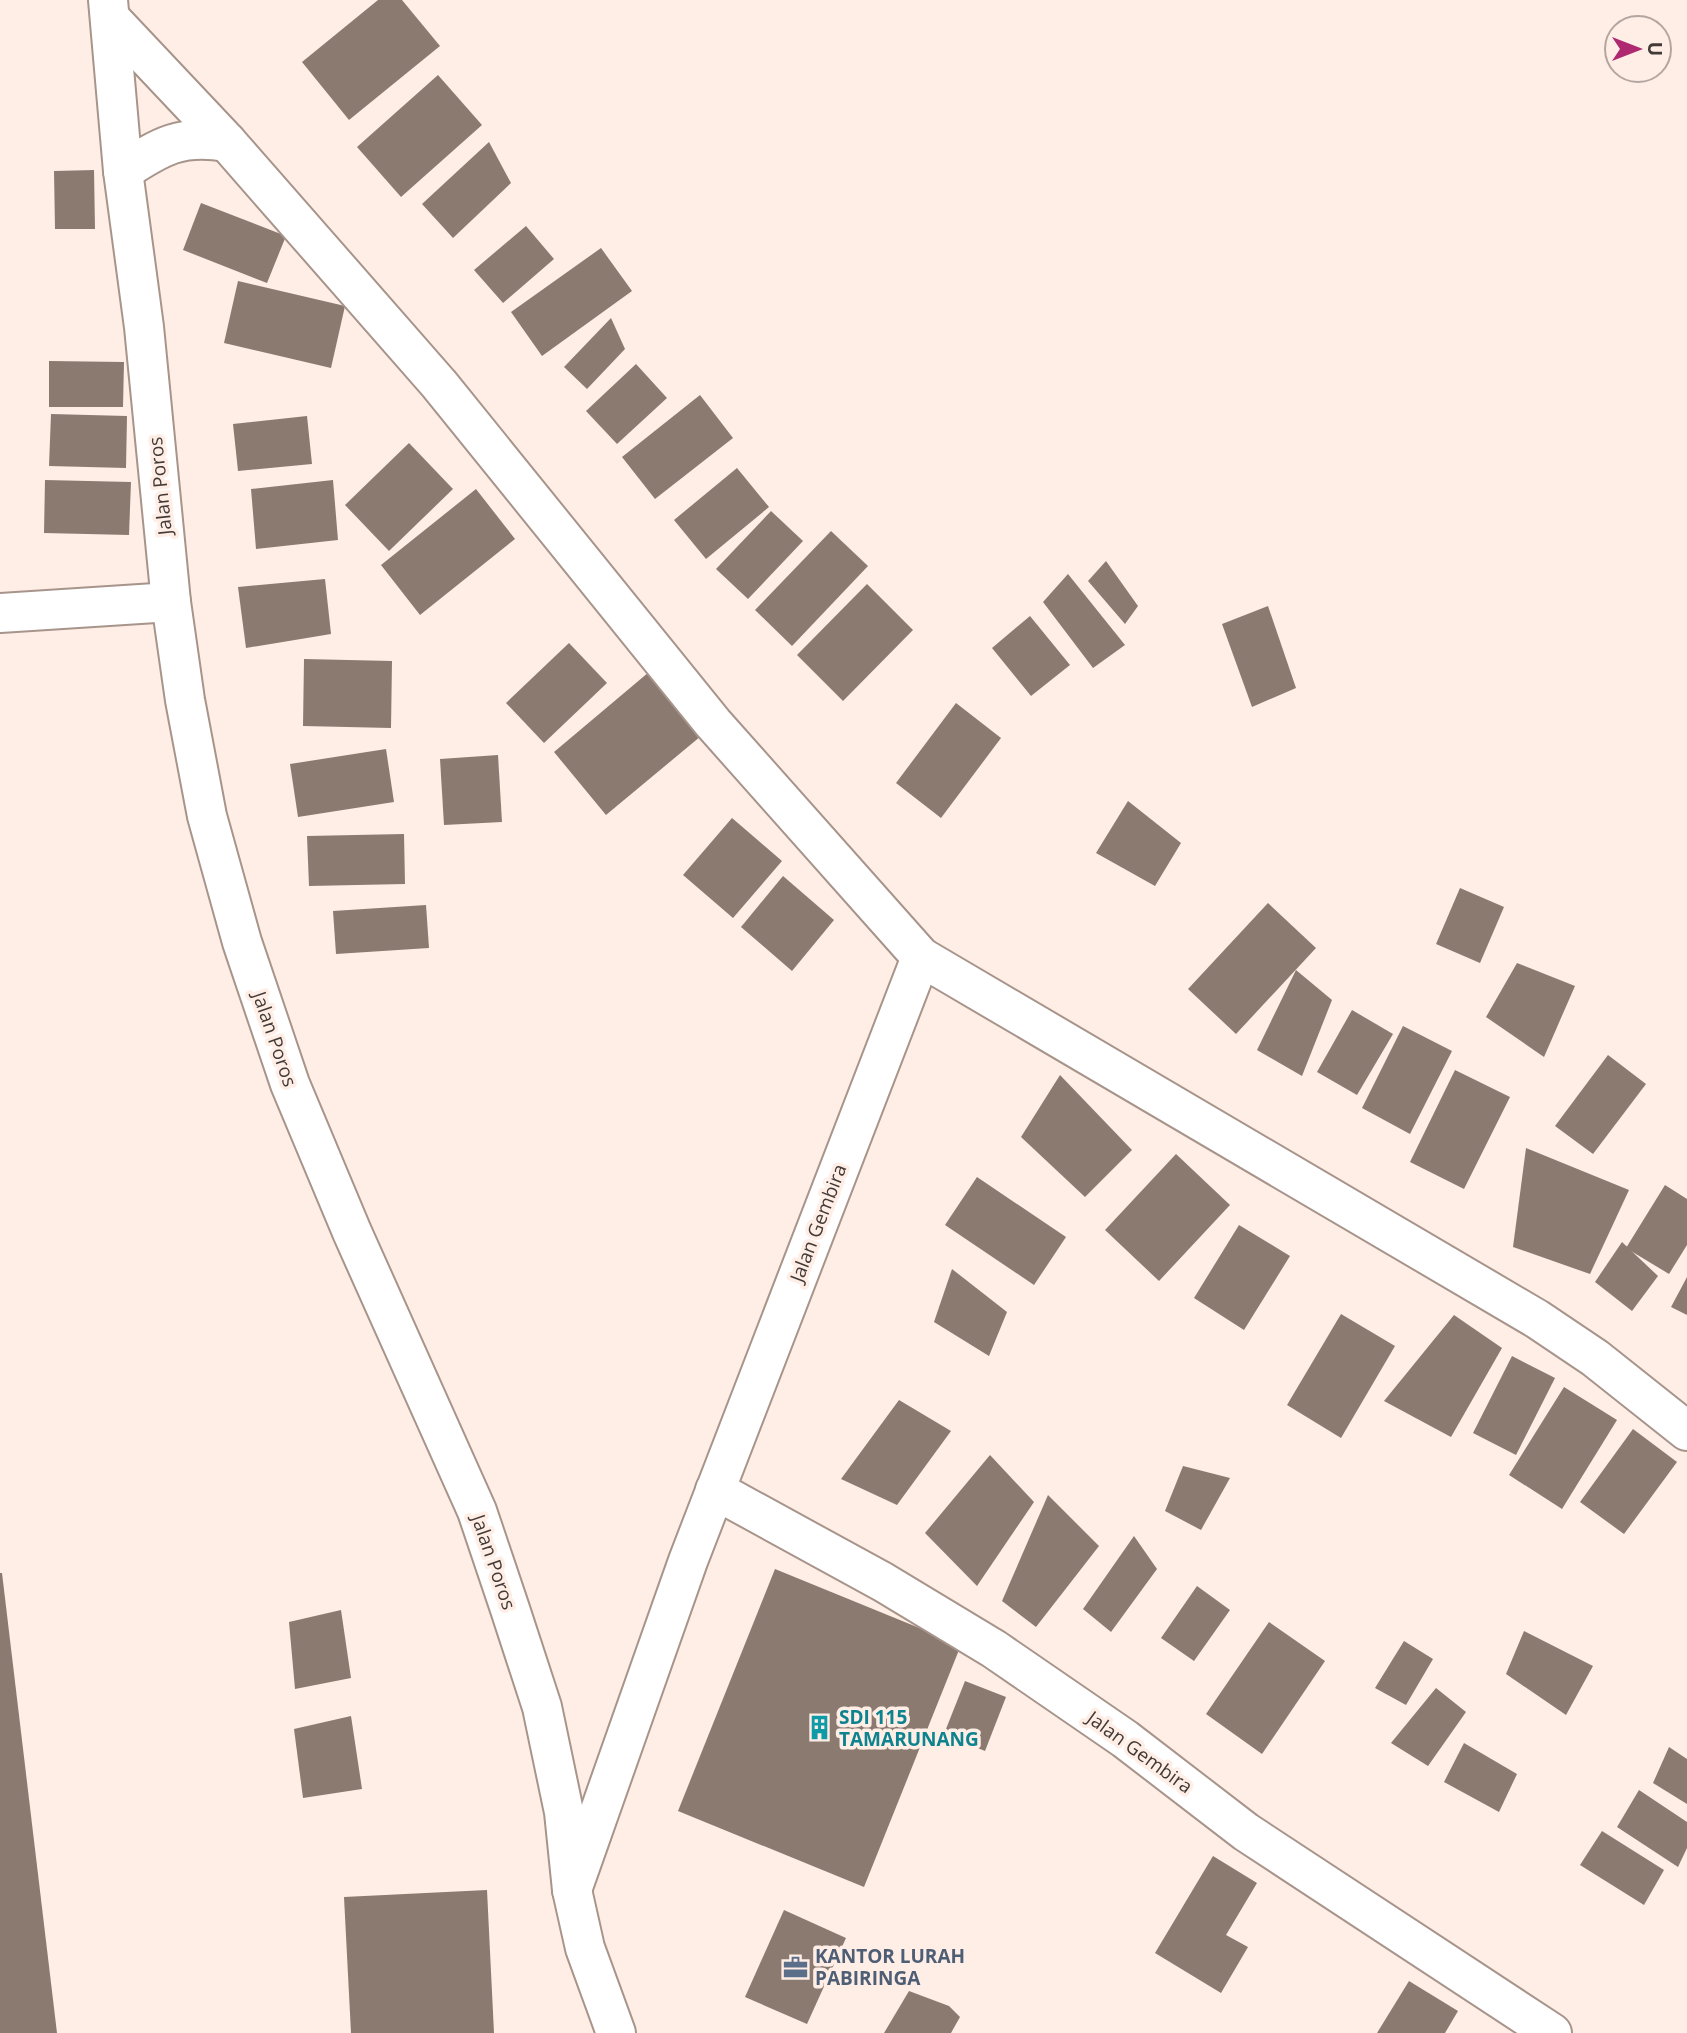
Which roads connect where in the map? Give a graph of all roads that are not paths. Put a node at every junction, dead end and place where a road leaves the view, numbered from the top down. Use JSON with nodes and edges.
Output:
{"nodes":[{"id":1,"x":109,"y":10,"type":"edge"},
{"id":2,"x":227,"y":142,"type":"junction"},
{"id":3,"x":123,"y":171,"type":"junction"},
{"id":4,"x":171,"y":602,"type":"junction"},
{"id":5,"x":0,"y":613,"type":"edge"},
{"id":6,"x":921,"y":957,"type":"junction"},
{"id":7,"x":1687,"y":1431,"type":"edge"},
{"id":8,"x":715,"y":1490,"type":"junction"},
{"id":9,"x":572,"y":1890,"type":"junction"},
{"id":10,"x":608,"y":2024,"type":"edge"},
{"id":11,"x":1552,"y":2033,"type":"edge"}],
"edges":[{"from":1,"to":2,"type":"street"},
{"from":1,"to":3,"type":"street","name":"Jalan Poros"},
{"from":2,"to":3,"type":"street"},
{"from":2,"to":6,"type":"street"},
{"from":3,"to":4,"type":"street","name":"Jalan Poros"},
{"from":4,"to":5,"type":"street"},
{"from":4,"to":9,"type":"street","name":"Jalan Poros"},
{"from":6,"to":7,"type":"street"},
{"from":6,"to":8,"type":"street","name":"Jalan Gembira"},
{"from":8,"to":9,"type":"street","name":"Jalan Gembira"},
{"from":8,"to":11,"type":"street","name":"Jalan Gembira"},
{"from":9,"to":10,"type":"street","name":"Jalan Poros"}]}
